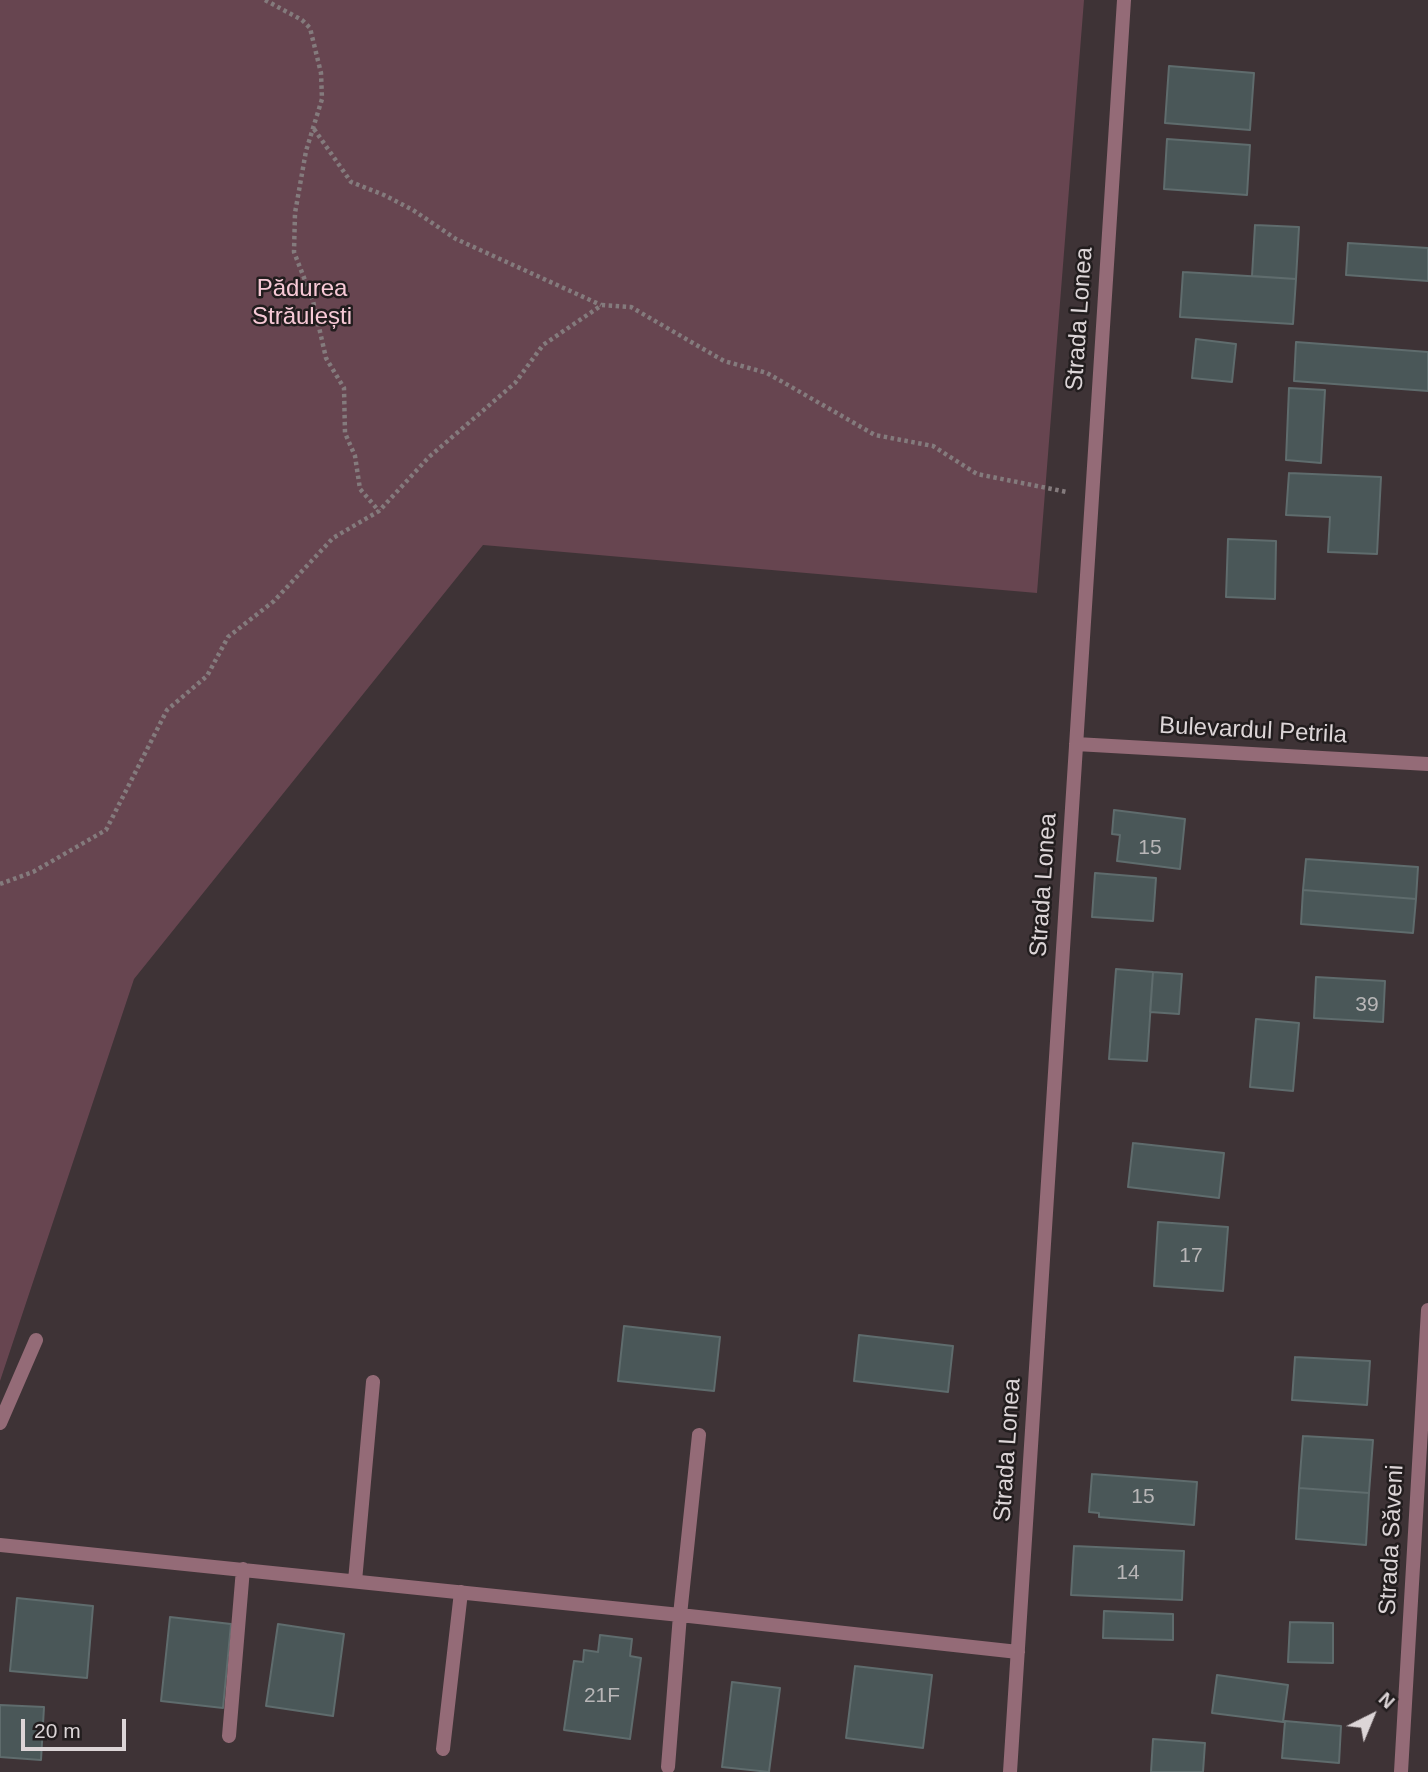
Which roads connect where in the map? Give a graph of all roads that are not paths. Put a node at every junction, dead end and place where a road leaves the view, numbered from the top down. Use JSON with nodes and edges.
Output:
{"nodes":[{"id":1,"x":1124,"y":0,"type":"edge"},
{"id":2,"x":1076,"y":744,"type":"junction"},
{"id":3,"x":1428,"y":764,"type":"edge"},
{"id":4,"x":1428,"y":1310,"type":"edge"},
{"id":5,"x":36,"y":1339,"type":"dead end"},
{"id":6,"x":373,"y":1382,"type":"dead end"},
{"id":7,"x":0,"y":1423,"type":"edge"},
{"id":8,"x":699,"y":1435,"type":"dead end"},
{"id":9,"x":0,"y":1545,"type":"edge"},
{"id":10,"x":243,"y":1569,"type":"junction"},
{"id":11,"x":355,"y":1581,"type":"junction"},
{"id":12,"x":461,"y":1592,"type":"junction"},
{"id":13,"x":680,"y":1615,"type":"junction"},
{"id":14,"x":1018,"y":1652,"type":"junction"},
{"id":15,"x":229,"y":1736,"type":"dead end"},
{"id":16,"x":443,"y":1749,"type":"dead end"},
{"id":17,"x":668,"y":1768,"type":"dead end"},
{"id":18,"x":1010,"y":1772,"type":"edge"},
{"id":19,"x":1401,"y":1772,"type":"edge"}],
"edges":[{"from":1,"to":2,"type":"street","name":"Strada Lonea"},
{"from":2,"to":3,"type":"street","name":"Bulevardul Petrila"},
{"from":2,"to":14,"type":"street","name":"Strada Lonea"},
{"from":4,"to":19,"type":"street","name":"Strada Săveni"},
{"from":5,"to":7,"type":"street"},
{"from":6,"to":11,"type":"street"},
{"from":8,"to":13,"type":"street"},
{"from":9,"to":10,"type":"street"},
{"from":10,"to":11,"type":"street"},
{"from":10,"to":15,"type":"street"},
{"from":11,"to":12,"type":"street"},
{"from":12,"to":13,"type":"street"},
{"from":12,"to":16,"type":"street"},
{"from":13,"to":14,"type":"street"},
{"from":13,"to":17,"type":"street"},
{"from":14,"to":18,"type":"street","name":"Strada Lonea"}]}
